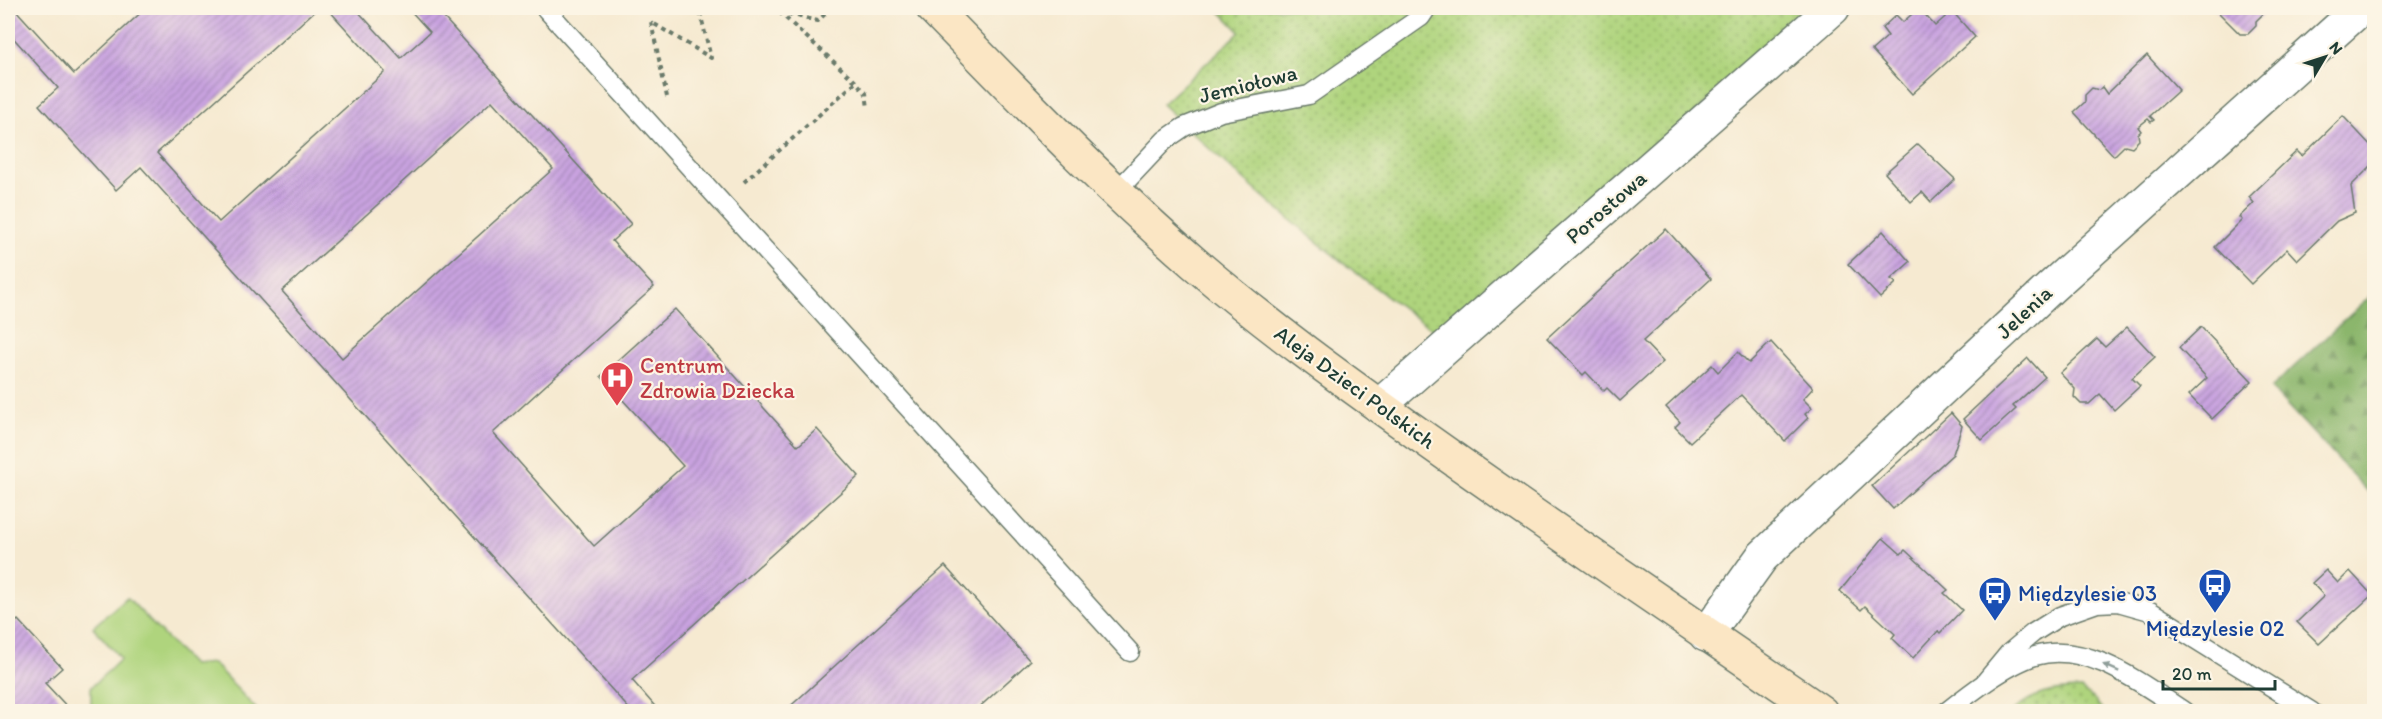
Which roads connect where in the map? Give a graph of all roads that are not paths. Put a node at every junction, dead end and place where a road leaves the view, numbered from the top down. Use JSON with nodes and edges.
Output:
{"nodes":[{"id":1,"x":545,"y":8,"type":"edge"},
{"id":2,"x":933,"y":8,"type":"edge"},
{"id":3,"x":1427,"y":8,"type":"edge"},
{"id":4,"x":1833,"y":8,"type":"edge"},
{"id":5,"x":2361,"y":8,"type":"edge"},
{"id":6,"x":1116,"y":192,"type":"junction"},
{"id":7,"x":1379,"y":406,"type":"junction"},
{"id":8,"x":1706,"y":635,"type":"junction"},
{"id":9,"x":1130,"y":652,"type":"dead end"},
{"id":10,"x":1986,"y":682,"type":"junction"},
{"id":11,"x":1821,"y":711,"type":"edge"},
{"id":12,"x":1946,"y":711,"type":"edge"},
{"id":13,"x":2185,"y":711,"type":"edge"},
{"id":14,"x":2312,"y":711,"type":"edge"}],
"edges":[{"from":1,"to":9,"type":"lane"},
{"from":2,"to":6,"type":"street","name":"Aleja Dzieci Polskich"},
{"from":3,"to":6,"type":"lane","name":"Jemiołowa"},
{"from":4,"to":7,"type":"street","name":"Porostowa"},
{"from":5,"to":8,"type":"street","name":"Jelenia"},
{"from":6,"to":7,"type":"street","name":"Aleja Dzieci Polskich"},
{"from":7,"to":8,"type":"street","name":"Aleja Dzieci Polskich"},
{"from":8,"to":11,"type":"street","name":"Aleja Dzieci Polskich"},
{"from":10,"to":12,"type":"lane"},
{"from":13,"to":10,"type":"lane","one_way":true},
{"from":10,"to":14,"type":"lane"}]}
